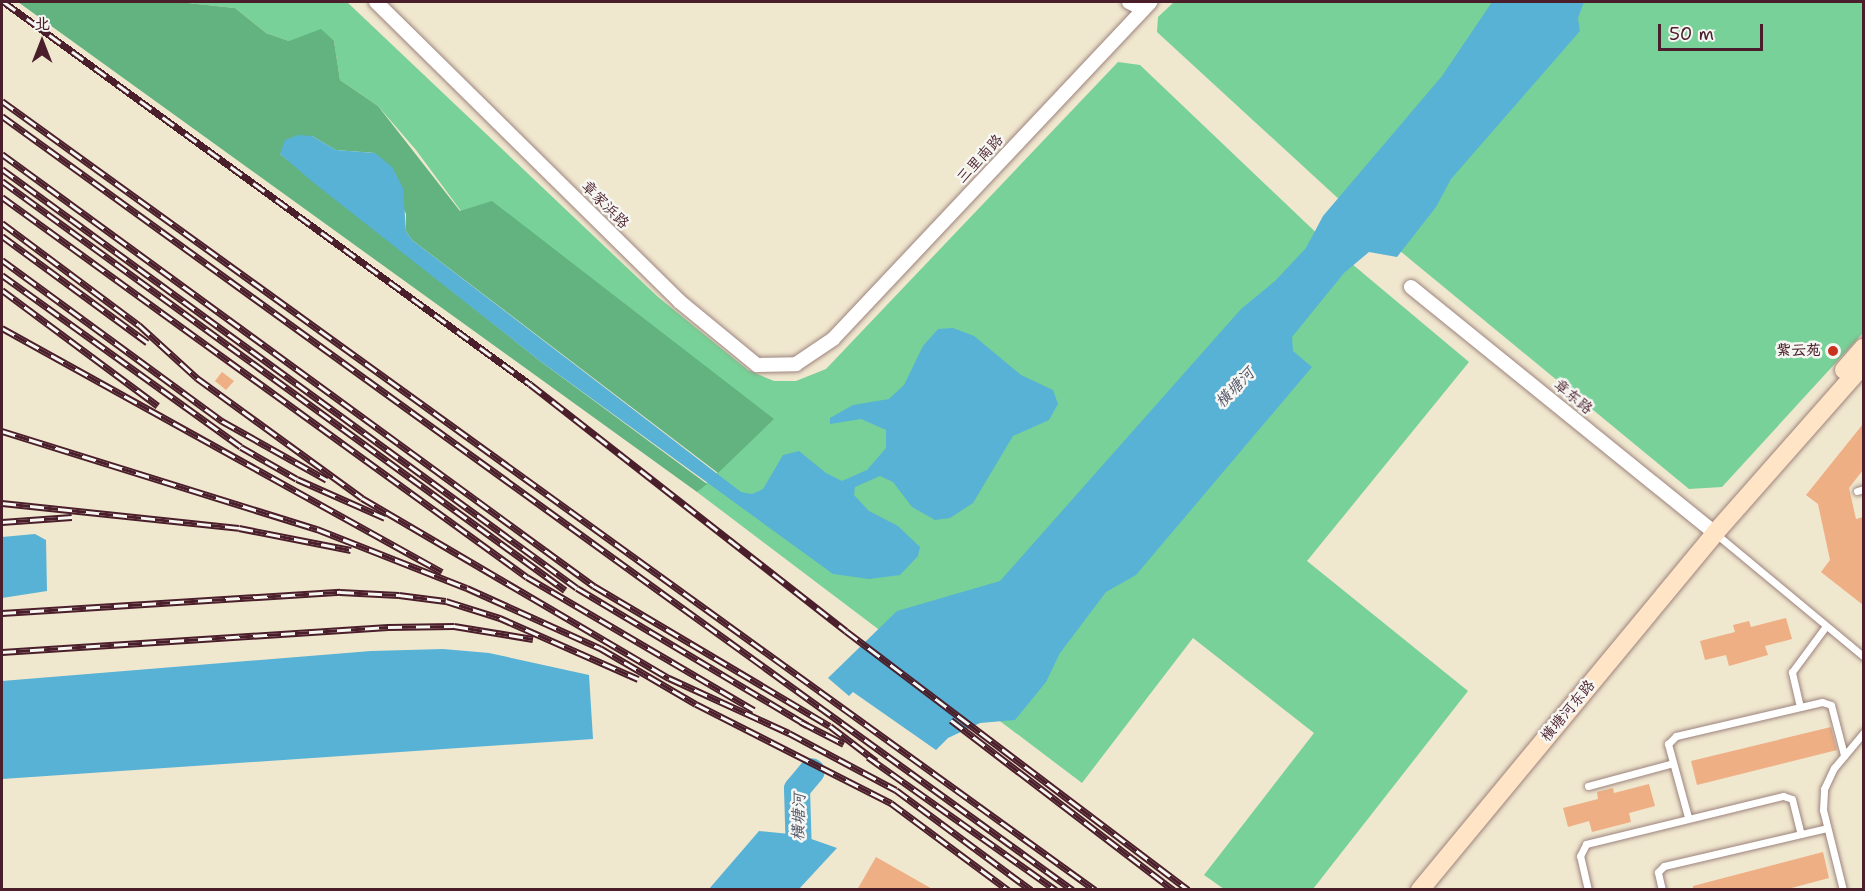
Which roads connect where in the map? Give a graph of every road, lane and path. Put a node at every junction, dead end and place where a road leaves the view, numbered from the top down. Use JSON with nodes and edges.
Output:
{"nodes":[{"id":1,"x":376,"y":2,"type":"edge"},
{"id":2,"x":1130,"y":2,"type":"edge"},
{"id":3,"x":1147,"y":5,"type":"edge"},
{"id":4,"x":1411,"y":287,"type":"dead end"},
{"id":5,"x":833,"y":339,"type":"joint"},
{"id":6,"x":1863,"y":348,"type":"edge"},
{"id":7,"x":1863,"y":364,"type":"edge"},
{"id":8,"x":1715,"y":533,"type":"junction"},
{"id":9,"x":1826,"y":626,"type":"junction"},
{"id":10,"x":1863,"y":657,"type":"edge"},
{"id":11,"x":1800,"y":707,"type":"junction"},
{"id":12,"x":1863,"y":732,"type":"edge"},
{"id":13,"x":1844,"y":755,"type":"junction"},
{"id":14,"x":1673,"y":764,"type":"junction"},
{"id":15,"x":1588,"y":786,"type":"dead end"},
{"id":16,"x":1688,"y":817,"type":"junction"},
{"id":17,"x":1827,"y":828,"type":"junction"},
{"id":18,"x":1801,"y":834,"type":"junction"},
{"id":19,"x":1420,"y":890,"type":"edge"},
{"id":20,"x":1588,"y":890,"type":"edge"},
{"id":21,"x":1662,"y":890,"type":"edge"},
{"id":22,"x":1843,"y":890,"type":"edge"}],
"edges":[{"from":1,"to":5,"type":"street","name":"章家浜路"},
{"from":2,"to":3,"type":"street"},
{"from":3,"to":5,"type":"street","name":"三里南路"},
{"from":4,"to":8,"type":"street","name":"章东路"},
{"from":6,"to":8,"type":"main road","name":"横塘河东路"},
{"from":7,"to":8,"type":"main road","name":"横塘河东路"},
{"from":8,"to":9,"type":"lane"},
{"from":8,"to":19,"type":"main road","name":"横塘河东路"},
{"from":9,"to":10,"type":"lane"},
{"from":9,"to":11,"type":"lane"},
{"from":11,"to":13,"type":"lane"},
{"from":11,"to":14,"type":"lane"},
{"from":12,"to":13,"type":"lane"},
{"from":13,"to":17,"type":"lane"},
{"from":14,"to":15,"type":"lane"},
{"from":14,"to":16,"type":"lane"},
{"from":16,"to":18,"type":"lane"},
{"from":16,"to":20,"type":"lane"},
{"from":17,"to":18,"type":"lane"},
{"from":17,"to":22,"type":"lane"},
{"from":18,"to":21,"type":"lane"}]}
